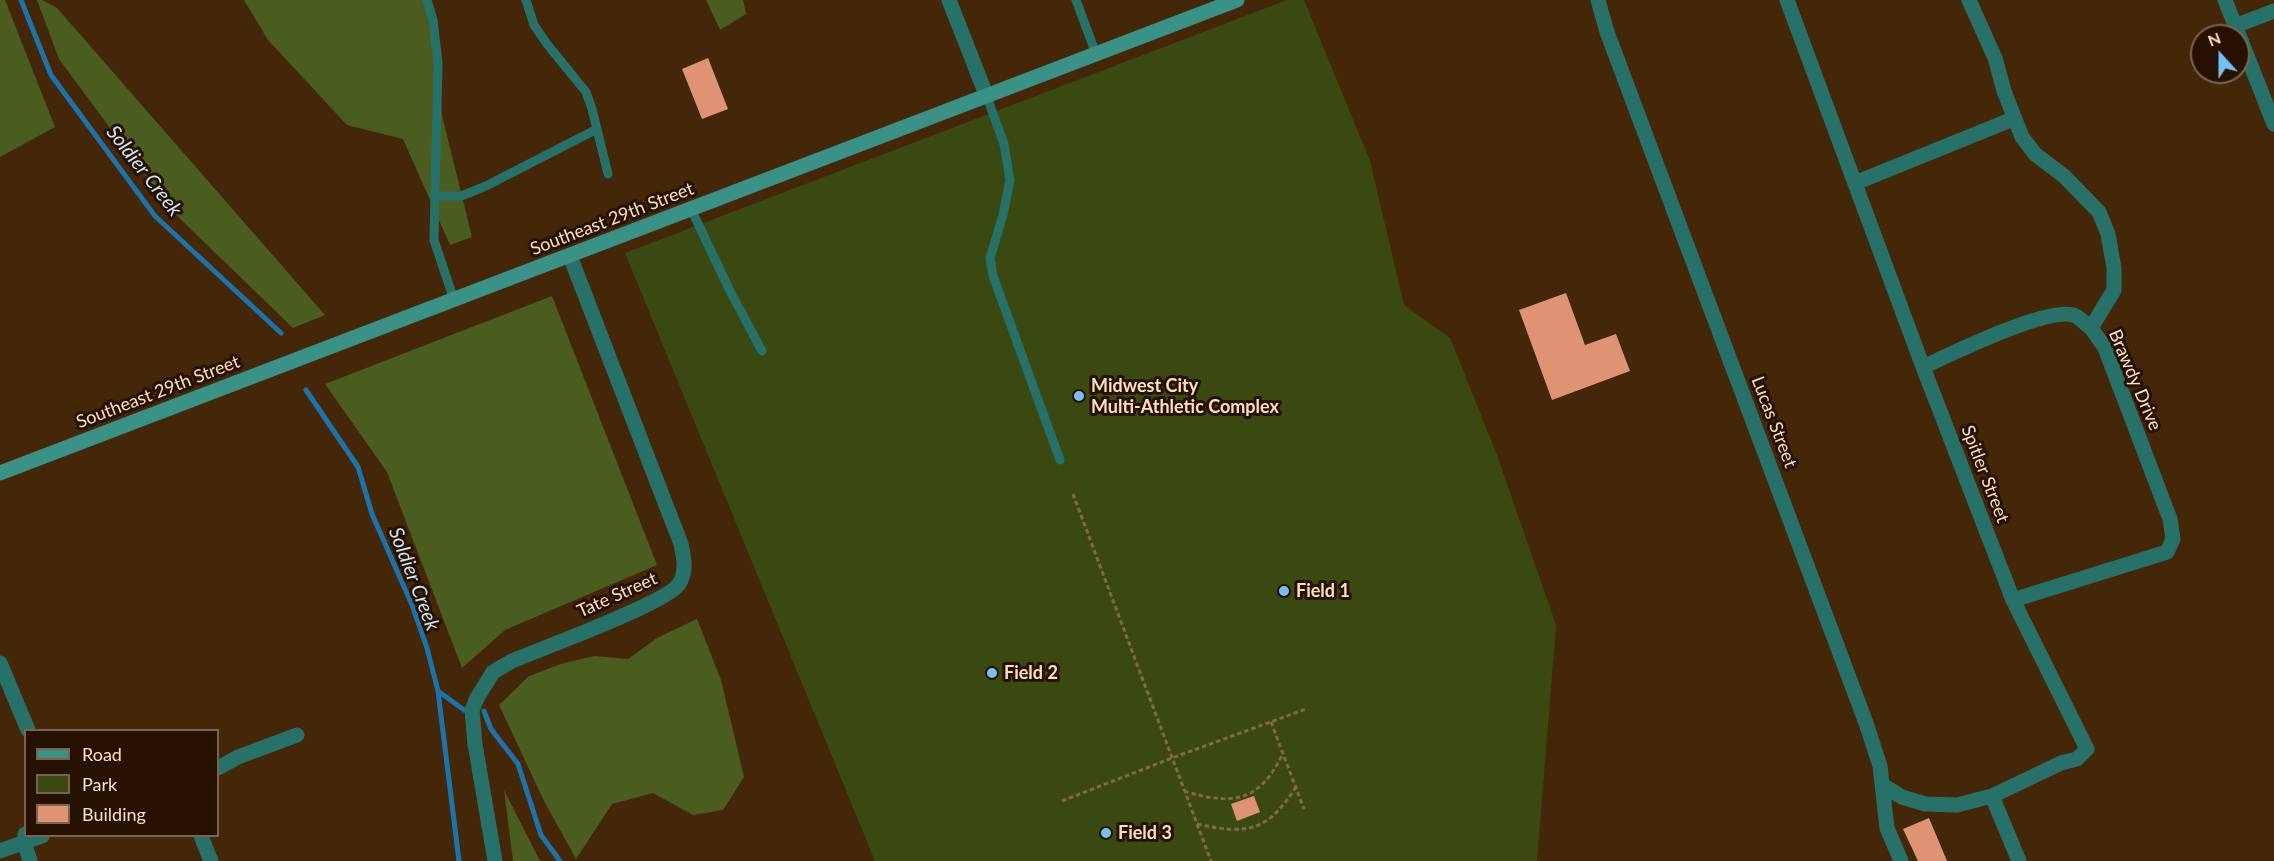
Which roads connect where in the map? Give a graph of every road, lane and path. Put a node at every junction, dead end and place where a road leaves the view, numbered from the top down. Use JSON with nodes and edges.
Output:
{"nodes":[{"id":1,"x":427,"y":0,"type":"edge"},
{"id":2,"x":526,"y":0,"type":"edge"},
{"id":3,"x":949,"y":0,"type":"edge"},
{"id":4,"x":1076,"y":0,"type":"edge"},
{"id":5,"x":1238,"y":0,"type":"edge"},
{"id":6,"x":1598,"y":0,"type":"edge"},
{"id":7,"x":1787,"y":0,"type":"edge"},
{"id":8,"x":1969,"y":0,"type":"edge"},
{"id":9,"x":2225,"y":0,"type":"edge"},
{"id":10,"x":2274,"y":11,"type":"edge"},
{"id":11,"x":2234,"y":24,"type":"edge"},
{"id":12,"x":2240,"y":24,"type":"edge"},
{"id":13,"x":1096,"y":54,"type":"junction"},
{"id":14,"x":2250,"y":64,"type":"edge"},
{"id":15,"x":987,"y":97,"type":"junction"},
{"id":16,"x":2013,"y":119,"type":"junction"},
{"id":17,"x":2274,"y":124,"type":"edge"},
{"id":18,"x":597,"y":129,"type":"junction"},
{"id":19,"x":608,"y":174,"type":"dead end"},
{"id":20,"x":1855,"y":183,"type":"junction"},
{"id":21,"x":434,"y":196,"type":"junction"},
{"id":22,"x":691,"y":209,"type":"junction"},
{"id":23,"x":570,"y":256,"type":"junction"},
{"id":24,"x":454,"y":300,"type":"junction"},
{"id":25,"x":2091,"y":328,"type":"junction"},
{"id":26,"x":762,"y":351,"type":"dead end"},
{"id":27,"x":1923,"y":367,"type":"junction"},
{"id":28,"x":1060,"y":460,"type":"dead end"},
{"id":29,"x":0,"y":473,"type":"edge"},
{"id":30,"x":1073,"y":494,"type":"dead end"},
{"id":31,"x":2013,"y":600,"type":"junction"},
{"id":32,"x":0,"y":663,"type":"edge"},
{"id":33,"x":1306,"y":709,"type":"dead end"},
{"id":34,"x":1271,"y":722,"type":"junction"},
{"id":35,"x":28,"y":729,"type":"edge"},
{"id":36,"x":297,"y":735,"type":"dead end"},
{"id":37,"x":1283,"y":753,"type":"junction"},
{"id":38,"x":1172,"y":758,"type":"junction"},
{"id":39,"x":219,"y":767,"type":"edge"},
{"id":40,"x":1884,"y":786,"type":"junction"},
{"id":41,"x":1296,"y":787,"type":"junction"},
{"id":42,"x":1184,"y":791,"type":"junction"},
{"id":43,"x":1992,"y":796,"type":"junction"},
{"id":44,"x":1062,"y":801,"type":"dead end"},
{"id":45,"x":1304,"y":809,"type":"dead end"},
{"id":46,"x":1197,"y":824,"type":"junction"},
{"id":47,"x":25,"y":837,"type":"edge"},
{"id":48,"x":201,"y":837,"type":"edge"},
{"id":49,"x":0,"y":851,"type":"edge"},
{"id":50,"x":30,"y":861,"type":"edge"},
{"id":51,"x":211,"y":861,"type":"edge"},
{"id":52,"x":495,"y":861,"type":"edge"},
{"id":53,"x":1211,"y":861,"type":"edge"},
{"id":54,"x":1900,"y":861,"type":"edge"},
{"id":55,"x":2019,"y":861,"type":"edge"}],
"edges":[{"from":1,"to":21,"type":"lane"},
{"from":2,"to":18,"type":"lane"},
{"from":3,"to":15,"type":"street"},
{"from":4,"to":13,"type":"lane"},
{"from":5,"to":13,"type":"main road","name":"Southeast 29th Street"},
{"from":6,"to":40,"type":"street","name":"Lucas Street"},
{"from":7,"to":20,"type":"street","name":"Spitler Street"},
{"from":8,"to":16,"type":"street","name":"Brawdy Drive"},
{"from":9,"to":11,"type":"street"},
{"from":10,"to":12,"type":"street"},
{"from":13,"to":15,"type":"main road","name":"Southeast 29th Street"},
{"from":14,"to":17,"type":"street"},
{"from":15,"to":22,"type":"main road","name":"Southeast 29th Street"},
{"from":15,"to":28,"type":"lane"},
{"from":16,"to":20,"type":"street"},
{"from":16,"to":25,"type":"street","name":"Brawdy Drive"},
{"from":18,"to":19,"type":"lane"},
{"from":18,"to":21,"type":"lane"},
{"from":20,"to":27,"type":"street","name":"Spitler Street"},
{"from":21,"to":24,"type":"lane"},
{"from":22,"to":23,"type":"main road","name":"Southeast 29th Street"},
{"from":22,"to":26,"type":"lane"},
{"from":23,"to":24,"type":"main road","name":"Southeast 29th Street"},
{"from":23,"to":52,"type":"street","name":"Tate Street"},
{"from":24,"to":29,"type":"main road","name":"Southeast 29th Street"},
{"from":25,"to":27,"type":"street"},
{"from":25,"to":31,"type":"street","name":"Brawdy Drive"},
{"from":27,"to":31,"type":"street","name":"Spitler Street"},
{"from":30,"to":38,"type":"path"},
{"from":31,"to":43,"type":"street","name":"Spitler Street"},
{"from":32,"to":35,"type":"street"},
{"from":33,"to":34,"type":"path"},
{"from":34,"to":37,"type":"path"},
{"from":34,"to":38,"type":"path"},
{"from":36,"to":39,"type":"street"},
{"from":37,"to":41,"type":"path"},
{"from":37,"to":42,"type":"path"},
{"from":38,"to":42,"type":"path"},
{"from":38,"to":44,"type":"path"},
{"from":40,"to":43,"type":"street","name":"Spitler Street"},
{"from":40,"to":54,"type":"street","name":"Lucas Street"},
{"from":41,"to":45,"type":"path"},
{"from":41,"to":46,"type":"path"},
{"from":42,"to":46,"type":"path"},
{"from":43,"to":55,"type":"street"},
{"from":46,"to":53,"type":"path"},
{"from":47,"to":49,"type":"street"},
{"from":47,"to":50,"type":"street"},
{"from":48,"to":51,"type":"street"}]}
